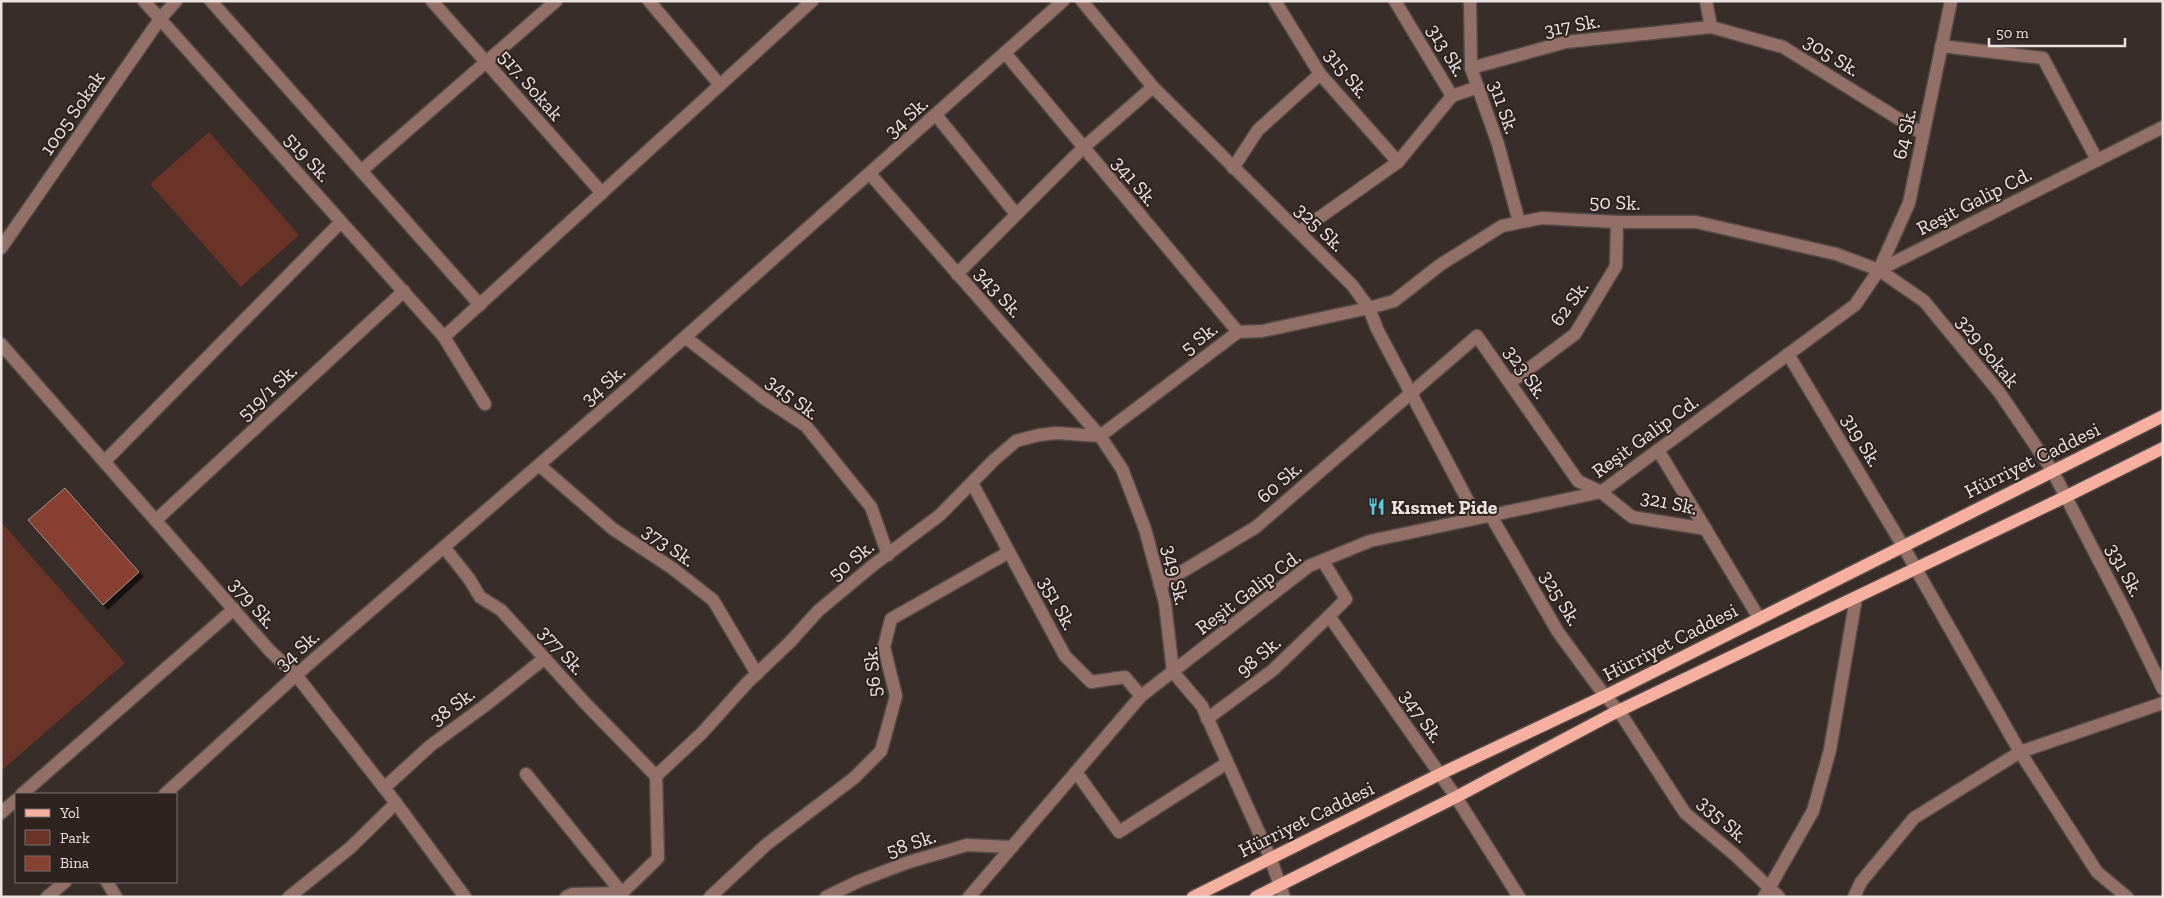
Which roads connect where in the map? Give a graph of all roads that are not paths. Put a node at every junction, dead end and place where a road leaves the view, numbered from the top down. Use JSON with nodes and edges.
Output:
{"nodes":[{"id":1,"x":144,"y":1,"type":"edge"},
{"id":2,"x":176,"y":1,"type":"edge"},
{"id":3,"x":211,"y":1,"type":"edge"},
{"id":4,"x":432,"y":1,"type":"edge"},
{"id":5,"x":556,"y":1,"type":"edge"},
{"id":6,"x":649,"y":1,"type":"edge"},
{"id":7,"x":812,"y":1,"type":"edge"},
{"id":8,"x":1063,"y":1,"type":"edge"},
{"id":9,"x":1082,"y":1,"type":"edge"},
{"id":10,"x":1275,"y":1,"type":"edge"},
{"id":11,"x":1395,"y":1,"type":"edge"},
{"id":12,"x":1470,"y":1,"type":"edge"},
{"id":13,"x":1706,"y":1,"type":"edge"},
{"id":14,"x":1951,"y":1,"type":"edge"},
{"id":15,"x":160,"y":19,"type":"junction"},
{"id":16,"x":1711,"y":26,"type":"junction"},
{"id":17,"x":1941,"y":46,"type":"junction"},
{"id":18,"x":1005,"y":53,"type":"junction"},
{"id":19,"x":486,"y":62,"type":"junction"},
{"id":20,"x":1471,"y":68,"type":"junction"},
{"id":21,"x":1320,"y":74,"type":"junction"},
{"id":22,"x":720,"y":85,"type":"junction"},
{"id":23,"x":1152,"y":87,"type":"junction"},
{"id":24,"x":1478,"y":87,"type":"junction"},
{"id":25,"x":1452,"y":96,"type":"junction"},
{"id":26,"x":936,"y":115,"type":"junction"},
{"id":27,"x":2163,"y":127,"type":"edge"},
{"id":28,"x":1923,"y":134,"type":"junction"},
{"id":29,"x":1083,"y":148,"type":"junction"},
{"id":30,"x":2097,"y":160,"type":"junction"},
{"id":31,"x":1398,"y":162,"type":"junction"},
{"id":32,"x":1233,"y":168,"type":"junction"},
{"id":33,"x":361,"y":171,"type":"junction"},
{"id":34,"x":870,"y":174,"type":"junction"},
{"id":35,"x":602,"y":193,"type":"junction"},
{"id":36,"x":1016,"y":214,"type":"junction"},
{"id":37,"x":341,"y":222,"type":"junction"},
{"id":38,"x":1519,"y":222,"type":"junction"},
{"id":39,"x":1616,"y":222,"type":"junction"},
{"id":40,"x":1299,"y":232,"type":"junction"},
{"id":41,"x":1,"y":248,"type":"edge"},
{"id":42,"x":1879,"y":270,"type":"junction"},
{"id":43,"x":957,"y":274,"type":"junction"},
{"id":44,"x":404,"y":292,"type":"junction"},
{"id":45,"x":480,"y":305,"type":"junction"},
{"id":46,"x":1369,"y":308,"type":"junction"},
{"id":47,"x":1238,"y":332,"type":"junction"},
{"id":48,"x":444,"y":337,"type":"junction"},
{"id":49,"x":685,"y":337,"type":"junction"},
{"id":50,"x":1,"y":344,"type":"edge"},
{"id":51,"x":1788,"y":354,"type":"junction"},
{"id":52,"x":1510,"y":382,"type":"junction"},
{"id":53,"x":1411,"y":393,"type":"junction"},
{"id":54,"x":485,"y":404,"type":"dead end"},
{"id":55,"x":2163,"y":416,"type":"edge"},
{"id":56,"x":1100,"y":436,"type":"junction"},
{"id":57,"x":2163,"y":448,"type":"edge"},
{"id":58,"x":1658,"y":450,"type":"junction"},
{"id":59,"x":104,"y":461,"type":"junction"},
{"id":60,"x":539,"y":465,"type":"junction"},
{"id":61,"x":2052,"y":470,"type":"junction"},
{"id":62,"x":972,"y":483,"type":"junction"},
{"id":63,"x":1601,"y":492,"type":"junction"},
{"id":64,"x":2065,"y":497,"type":"junction"},
{"id":65,"x":1491,"y":516,"type":"junction"},
{"id":66,"x":1477,"y":518,"type":"junction"},
{"id":67,"x":156,"y":520,"type":"junction"},
{"id":68,"x":1706,"y":529,"type":"junction"},
{"id":69,"x":1903,"y":546,"type":"junction"},
{"id":70,"x":444,"y":547,"type":"junction"},
{"id":71,"x":1010,"y":552,"type":"junction"},
{"id":72,"x":888,"y":555,"type":"junction"},
{"id":73,"x":1323,"y":561,"type":"junction"},
{"id":74,"x":1916,"y":569,"type":"junction"},
{"id":75,"x":1160,"y":585,"type":"junction"},
{"id":76,"x":1856,"y":598,"type":"junction"},
{"id":77,"x":234,"y":609,"type":"junction"},
{"id":78,"x":1329,"y":616,"type":"junction"},
{"id":79,"x":1759,"y":618,"type":"junction"},
{"id":80,"x":545,"y":658,"type":"junction"},
{"id":81,"x":1173,"y":672,"type":"junction"},
{"id":82,"x":757,"y":674,"type":"junction"},
{"id":83,"x":296,"y":675,"type":"junction"},
{"id":84,"x":2163,"y":689,"type":"edge"},
{"id":85,"x":1142,"y":696,"type":"junction"},
{"id":86,"x":1605,"y":696,"type":"junction"},
{"id":87,"x":2163,"y":703,"type":"edge"},
{"id":88,"x":1619,"y":711,"type":"junction"},
{"id":89,"x":1207,"y":719,"type":"junction"},
{"id":90,"x":2020,"y":752,"type":"junction"},
{"id":91,"x":1227,"y":763,"type":"junction"},
{"id":92,"x":1076,"y":772,"type":"junction"},
{"id":93,"x":526,"y":774,"type":"dead end"},
{"id":94,"x":1440,"y":774,"type":"junction"},
{"id":95,"x":656,"y":776,"type":"junction"},
{"id":96,"x":384,"y":788,"type":"junction"},
{"id":97,"x":23,"y":793,"type":"edge"},
{"id":98,"x":166,"y":793,"type":"edge"},
{"id":99,"x":1456,"y":797,"type":"junction"},
{"id":100,"x":15,"y":801,"type":"edge"},
{"id":101,"x":396,"y":803,"type":"junction"},
{"id":102,"x":1,"y":813,"type":"edge"},
{"id":103,"x":1012,"y":847,"type":"junction"},
{"id":104,"x":1270,"y":857,"type":"junction"},
{"id":105,"x":64,"y":883,"type":"edge"},
{"id":106,"x":108,"y":883,"type":"edge"},
{"id":107,"x":1282,"y":890,"type":"edge"},
{"id":108,"x":622,"y":893,"type":"junction"},
{"id":109,"x":1766,"y":893,"type":"edge"},
{"id":110,"x":47,"y":897,"type":"edge"},
{"id":111,"x":116,"y":897,"type":"edge"},
{"id":112,"x":289,"y":897,"type":"edge"},
{"id":113,"x":465,"y":897,"type":"edge"},
{"id":114,"x":566,"y":897,"type":"edge"},
{"id":115,"x":710,"y":897,"type":"edge"},
{"id":116,"x":826,"y":897,"type":"edge"},
{"id":117,"x":969,"y":897,"type":"edge"},
{"id":118,"x":1193,"y":897,"type":"edge"},
{"id":119,"x":1256,"y":897,"type":"edge"},
{"id":120,"x":1519,"y":897,"type":"edge"},
{"id":121,"x":1779,"y":897,"type":"edge"},
{"id":122,"x":1854,"y":897,"type":"edge"},
{"id":123,"x":2127,"y":897,"type":"edge"}],
"edges":[{"from":1,"to":15,"type":"street","name":"519 Sk."},
{"from":2,"to":15,"type":"street","name":"1005 Sokak"},
{"from":3,"to":33,"type":"street","name":"519 Sk."},
{"from":4,"to":19,"type":"street","name":"517. Sokak"},
{"from":5,"to":19,"type":"street"},
{"from":6,"to":22,"type":"street"},
{"from":7,"to":22,"type":"street"},
{"from":8,"to":18,"type":"street","name":"34 Sk."},
{"from":9,"to":23,"type":"street","name":"325 Sk."},
{"from":10,"to":21,"type":"street","name":"315 Sk."},
{"from":11,"to":25,"type":"street","name":"313 Sk."},
{"from":12,"to":20,"type":"street","name":"311 Sk."},
{"from":13,"to":16,"type":"street"},
{"from":14,"to":17,"type":"street","name":"64 Sk."},
{"from":15,"to":37,"type":"street","name":"519 Sk."},
{"from":15,"to":41,"type":"street","name":"1005 Sokak"},
{"from":16,"to":20,"type":"street","name":"317 Sk."},
{"from":16,"to":28,"type":"street","name":"305 Sk."},
{"from":17,"to":28,"type":"street","name":"64 Sk."},
{"from":17,"to":30,"type":"street"},
{"from":18,"to":26,"type":"street","name":"34 Sk."},
{"from":18,"to":29,"type":"street","name":"341 Sk."},
{"from":19,"to":33,"type":"street"},
{"from":19,"to":35,"type":"street","name":"517. Sokak"},
{"from":20,"to":24,"type":"street","name":"311 Sk."},
{"from":21,"to":31,"type":"street","name":"315 Sk."},
{"from":21,"to":32,"type":"street"},
{"from":22,"to":35,"type":"street"},
{"from":23,"to":29,"type":"street"},
{"from":23,"to":32,"type":"street","name":"325 Sk."},
{"from":24,"to":25,"type":"street","name":"313 Sk."},
{"from":24,"to":38,"type":"street","name":"311 Sk."},
{"from":25,"to":31,"type":"street"},
{"from":26,"to":34,"type":"street","name":"34 Sk."},
{"from":26,"to":36,"type":"street"},
{"from":27,"to":30,"type":"street","name":"Reşit Galip Cd."},
{"from":28,"to":42,"type":"street","name":"64 Sk."},
{"from":29,"to":36,"type":"street"},
{"from":29,"to":47,"type":"street","name":"341 Sk."},
{"from":30,"to":42,"type":"street","name":"Reşit Galip Cd."},
{"from":31,"to":40,"type":"street"},
{"from":32,"to":40,"type":"street","name":"325 Sk."},
{"from":33,"to":45,"type":"street","name":"519 Sk."},
{"from":34,"to":43,"type":"street","name":"343 Sk."},
{"from":34,"to":49,"type":"street","name":"34 Sk."},
{"from":35,"to":45,"type":"street"},
{"from":36,"to":43,"type":"street"},
{"from":37,"to":44,"type":"street","name":"519 Sk."},
{"from":37,"to":59,"type":"street"},
{"from":38,"to":39,"type":"street","name":"50 Sk."},
{"from":38,"to":46,"type":"street","name":"50 Sk."},
{"from":39,"to":42,"type":"street","name":"50 Sk."},
{"from":39,"to":52,"type":"street","name":"62 Sk."},
{"from":40,"to":46,"type":"street","name":"325 Sk."},
{"from":42,"to":51,"type":"street","name":"Reşit Galip Cd."},
{"from":42,"to":61,"type":"street","name":"329 Sokak"},
{"from":43,"to":56,"type":"street","name":"343 Sk."},
{"from":44,"to":48,"type":"street","name":"519 Sk."},
{"from":44,"to":67,"type":"street","name":"519/1 Sk."},
{"from":45,"to":48,"type":"street"},
{"from":46,"to":47,"type":"street","name":"5 Sk."},
{"from":46,"to":53,"type":"street","name":"325 Sk."},
{"from":47,"to":56,"type":"street","name":"5 Sk."},
{"from":48,"to":54,"type":"street","name":"519 Sk."},
{"from":49,"to":60,"type":"street","name":"34 Sk."},
{"from":49,"to":72,"type":"street","name":"345 Sk."},
{"from":50,"to":59,"type":"street","name":"379 Sk."},
{"from":51,"to":58,"type":"street","name":"Reşit Galip Cd."},
{"from":51,"to":69,"type":"street","name":"319 Sk."},
{"from":52,"to":53,"type":"street","name":"323 Sk."},
{"from":52,"to":63,"type":"street","name":"323 Sk."},
{"from":53,"to":66,"type":"street","name":"325 Sk."},
{"from":53,"to":75,"type":"street","name":"60 Sk."},
{"from":55,"to":61,"type":"main road","name":"Hürriyet Caddesi"},
{"from":56,"to":62,"type":"street","name":"50 Sk."},
{"from":56,"to":75,"type":"street","name":"349 Sk."},
{"from":57,"to":64,"type":"main road","name":"Hürriyet Caddesi"},
{"from":58,"to":63,"type":"street","name":"Reşit Galip Cd."},
{"from":58,"to":68,"type":"street","name":"321 Sk."},
{"from":59,"to":67,"type":"street","name":"379 Sk."},
{"from":60,"to":70,"type":"street","name":"34 Sk."},
{"from":60,"to":82,"type":"street","name":"373 Sk."},
{"from":61,"to":64,"type":"street","name":"329 Sokak"},
{"from":61,"to":69,"type":"main road","name":"Hürriyet Caddesi"},
{"from":62,"to":71,"type":"street","name":"351 Sk."},
{"from":62,"to":72,"type":"street","name":"50 Sk."},
{"from":63,"to":65,"type":"street","name":"Reşit Galip Cd."},
{"from":63,"to":68,"type":"street","name":"321 Sk."},
{"from":64,"to":74,"type":"main road","name":"Hürriyet Caddesi"},
{"from":64,"to":84,"type":"street","name":"331 Sk."},
{"from":65,"to":66,"type":"street","name":"Reşit Galip Cd."},
{"from":65,"to":86,"type":"street","name":"325 Sk."},
{"from":66,"to":73,"type":"street","name":"Reşit Galip Cd."},
{"from":67,"to":77,"type":"street","name":"379 Sk."},
{"from":68,"to":79,"type":"street","name":"321 Sk."},
{"from":69,"to":74,"type":"street","name":"319 Sk."},
{"from":69,"to":79,"type":"main road","name":"Hürriyet Caddesi"},
{"from":70,"to":80,"type":"street","name":"377 Sk."},
{"from":70,"to":83,"type":"street","name":"34 Sk."},
{"from":71,"to":85,"type":"street","name":"351 Sk."},
{"from":71,"to":115,"type":"street","name":"56 Sk."},
{"from":72,"to":82,"type":"street","name":"50 Sk."},
{"from":73,"to":78,"type":"street"},
{"from":73,"to":81,"type":"street","name":"Reşit Galip Cd."},
{"from":74,"to":76,"type":"main road","name":"Hürriyet Caddesi"},
{"from":74,"to":90,"type":"street","name":"319 Sk."},
{"from":75,"to":81,"type":"street","name":"349 Sk."},
{"from":76,"to":88,"type":"main road","name":"Hürriyet Caddesi"},
{"from":76,"to":109,"type":"street"},
{"from":77,"to":83,"type":"street","name":"379 Sk."},
{"from":77,"to":97,"type":"street"},
{"from":78,"to":89,"type":"street","name":"98 Sk."},
{"from":78,"to":94,"type":"street","name":"347 Sk."},
{"from":79,"to":86,"type":"main road","name":"Hürriyet Caddesi"},
{"from":80,"to":95,"type":"street","name":"377 Sk."},
{"from":80,"to":96,"type":"street","name":"38 Sk."},
{"from":81,"to":85,"type":"street","name":"Reşit Galip Cd."},
{"from":81,"to":89,"type":"street"},
{"from":82,"to":95,"type":"street","name":"50 Sk."},
{"from":83,"to":96,"type":"street","name":"379 Sk."},
{"from":83,"to":98,"type":"street","name":"34 Sk."},
{"from":85,"to":92,"type":"street","name":"Reşit Galip Cd."},
{"from":86,"to":88,"type":"street","name":"325 Sk."},
{"from":86,"to":94,"type":"main road","name":"Hürriyet Caddesi"},
{"from":87,"to":90,"type":"street"},
{"from":88,"to":99,"type":"main road","name":"Hürriyet Caddesi"},
{"from":88,"to":109,"type":"street","name":"335 Sk."},
{"from":89,"to":91,"type":"street"},
{"from":90,"to":122,"type":"street"},
{"from":90,"to":123,"type":"street","name":"319 Sk."},
{"from":91,"to":92,"type":"street"},
{"from":91,"to":104,"type":"street"},
{"from":92,"to":103,"type":"street","name":"Reşit Galip Cd."},
{"from":93,"to":108,"type":"street"},
{"from":94,"to":99,"type":"street","name":"347 Sk."},
{"from":94,"to":104,"type":"main road","name":"Hürriyet Caddesi"},
{"from":95,"to":108,"type":"street"},
{"from":96,"to":101,"type":"street","name":"379 Sk."},
{"from":99,"to":107,"type":"main road","name":"Hürriyet Caddesi"},
{"from":99,"to":120,"type":"street","name":"347 Sk."},
{"from":100,"to":102,"type":"street"},
{"from":101,"to":112,"type":"street"},
{"from":101,"to":113,"type":"street","name":"379 Sk."},
{"from":103,"to":116,"type":"street","name":"58 Sk."},
{"from":103,"to":117,"type":"street","name":"Reşit Galip Cd."},
{"from":104,"to":107,"type":"street"},
{"from":104,"to":118,"type":"main road","name":"Hürriyet Caddesi"},
{"from":105,"to":110,"type":"street"},
{"from":106,"to":111,"type":"street"},
{"from":107,"to":119,"type":"main road","name":"Hürriyet Caddesi"},
{"from":108,"to":114,"type":"street"},
{"from":109,"to":121,"type":"street","name":"335 Sk."}]}
